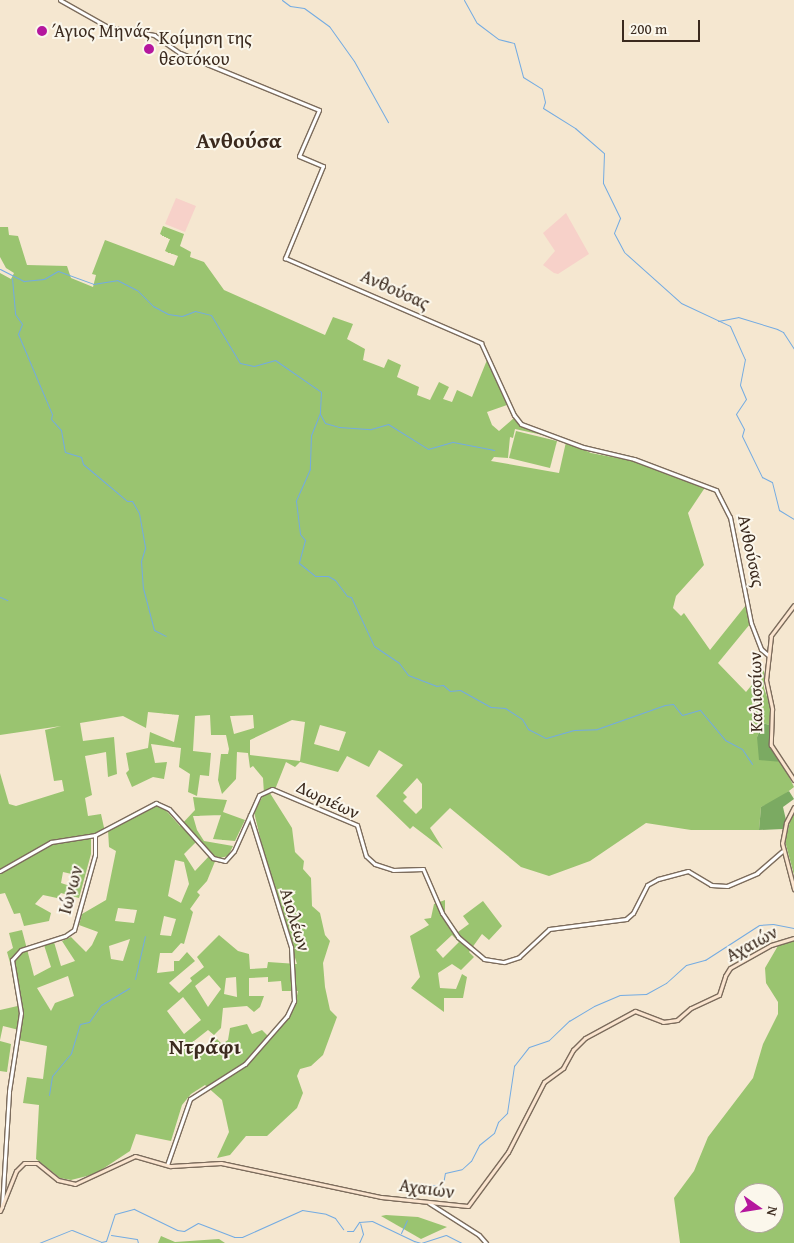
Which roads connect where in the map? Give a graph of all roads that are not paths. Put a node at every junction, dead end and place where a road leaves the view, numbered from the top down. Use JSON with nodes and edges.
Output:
{"nodes":[{"id":1,"x":60,"y":0,"type":"edge"},
{"id":2,"x":794,"y":605,"type":"edge"},
{"id":3,"x":768,"y":655,"type":"junction"},
{"id":4,"x":794,"y":780,"type":"edge"},
{"id":5,"x":794,"y":806,"type":"edge"},
{"id":6,"x":250,"y":815,"type":"junction"},
{"id":7,"x":95,"y":835,"type":"junction"},
{"id":8,"x":782,"y":851,"type":"junction"},
{"id":9,"x":0,"y":871,"type":"edge"},
{"id":10,"x":794,"y":889,"type":"edge"},
{"id":11,"x":794,"y":938,"type":"edge"},
{"id":12,"x":167,"y":1165,"type":"junction"},
{"id":13,"x":429,"y":1203,"type":"junction"},
{"id":14,"x":2,"y":1207,"type":"junction"},
{"id":15,"x":0,"y":1211,"type":"edge"},
{"id":16,"x":486,"y":1243,"type":"edge"}],
"edges":[{"from":1,"to":3,"type":"street","name":"Ανθούσας"},
{"from":2,"to":3,"type":"main road","name":"Καλισσίων"},
{"from":3,"to":4,"type":"main road","name":"Καλισσίων"},
{"from":5,"to":8,"type":"main road"},
{"from":6,"to":7,"type":"street","name":"Δωριέων"},
{"from":6,"to":8,"type":"street","name":"Δωριέων"},
{"from":6,"to":12,"type":"street","name":"Αιολέων"},
{"from":7,"to":9,"type":"street","name":"Δωριέων"},
{"from":7,"to":14,"type":"street","name":"Ιώνων"},
{"from":8,"to":10,"type":"main road"},
{"from":11,"to":13,"type":"main road","name":"Αχαιών"},
{"from":12,"to":13,"type":"main road","name":"Αχαιών"},
{"from":12,"to":14,"type":"main road","name":"Αχαιών"},
{"from":13,"to":16,"type":"street"},
{"from":14,"to":15,"type":"main road","name":"Αχαιών"}]}
